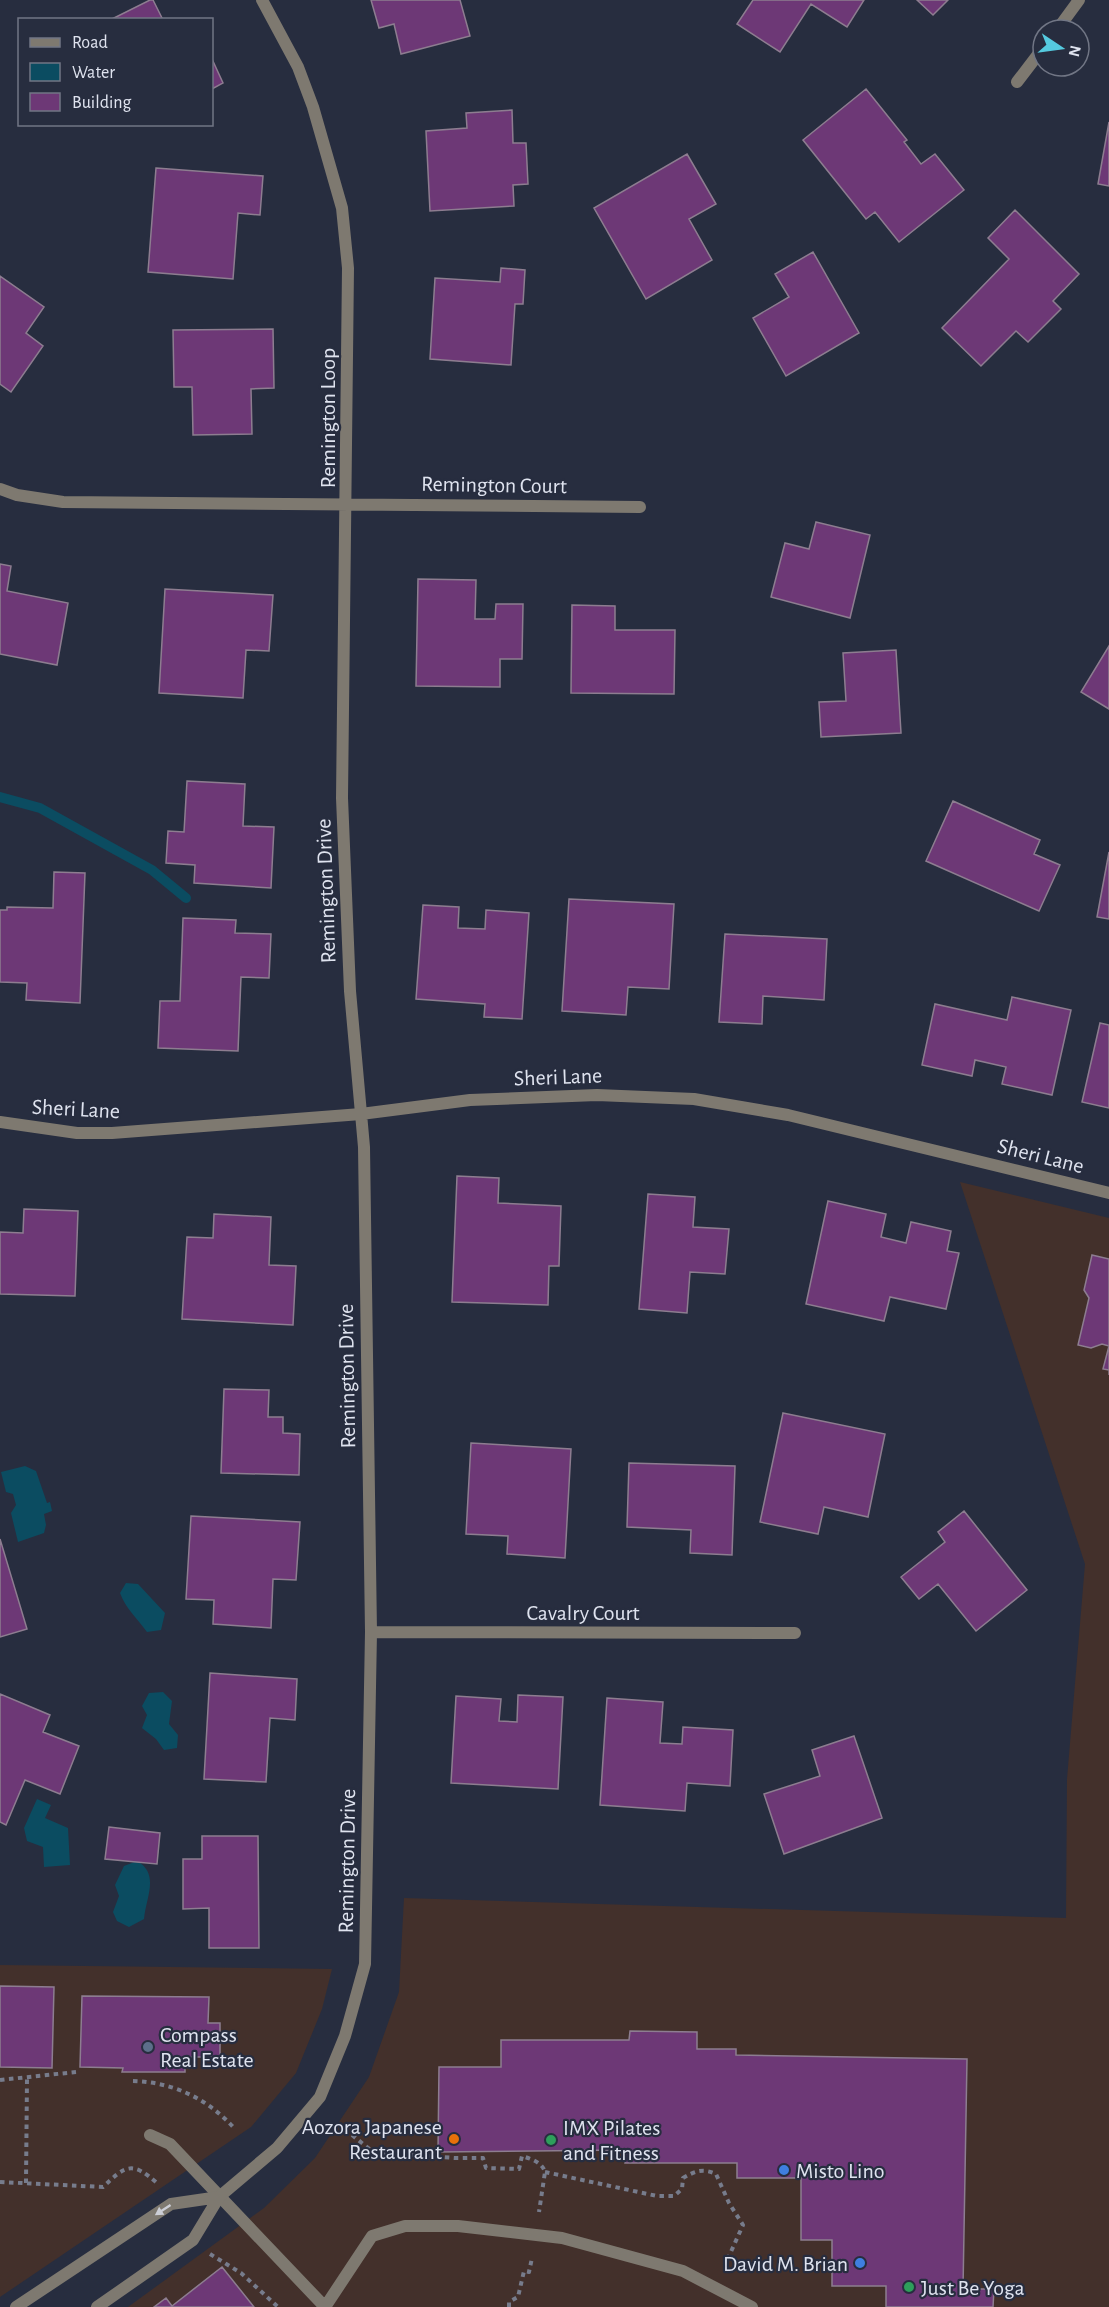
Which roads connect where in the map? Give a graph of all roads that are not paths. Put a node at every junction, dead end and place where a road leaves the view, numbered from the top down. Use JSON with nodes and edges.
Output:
{"nodes":[{"id":1,"x":262,"y":0,"type":"edge"},
{"id":2,"x":1079,"y":0,"type":"edge"},
{"id":3,"x":1066,"y":18,"type":"edge"},
{"id":4,"x":1031,"y":64,"type":"edge"},
{"id":5,"x":1017,"y":82,"type":"dead end"},
{"id":6,"x":0,"y":489,"type":"edge"},
{"id":7,"x":347,"y":504,"type":"junction"},
{"id":8,"x":640,"y":507,"type":"dead end"},
{"id":9,"x":361,"y":1114,"type":"junction"},
{"id":10,"x":0,"y":1122,"type":"edge"},
{"id":11,"x":1109,"y":1193,"type":"edge"},
{"id":12,"x":371,"y":1632,"type":"junction"},
{"id":13,"x":795,"y":1633,"type":"dead end"},
{"id":14,"x":150,"y":2135,"type":"dead end"},
{"id":15,"x":219,"y":2197,"type":"junction"},
{"id":16,"x":16,"y":2307,"type":"edge"},
{"id":17,"x":97,"y":2307,"type":"edge"},
{"id":18,"x":325,"y":2307,"type":"edge"},
{"id":19,"x":752,"y":2307,"type":"edge"}],
"edges":[{"from":1,"to":7,"type":"street","name":"Remington Loop"},
{"from":2,"to":3,"type":"street"},
{"from":4,"to":5,"type":"street"},
{"from":6,"to":7,"type":"street","name":"Remington Loop"},
{"from":7,"to":8,"type":"street","name":"Remington Court"},
{"from":7,"to":9,"type":"street","name":"Remington Drive"},
{"from":9,"to":10,"type":"street","name":"Sheri Lane"},
{"from":9,"to":11,"type":"street","name":"Sheri Lane"},
{"from":9,"to":12,"type":"street","name":"Remington Drive"},
{"from":12,"to":13,"type":"street","name":"Cavalry Court"},
{"from":12,"to":15,"type":"street","name":"Remington Drive"},
{"from":14,"to":15,"type":"street"},
{"from":15,"to":16,"type":"street","one_way":true},
{"from":15,"to":17,"type":"street"},
{"from":15,"to":18,"type":"street"},
{"from":18,"to":19,"type":"street"}]}
